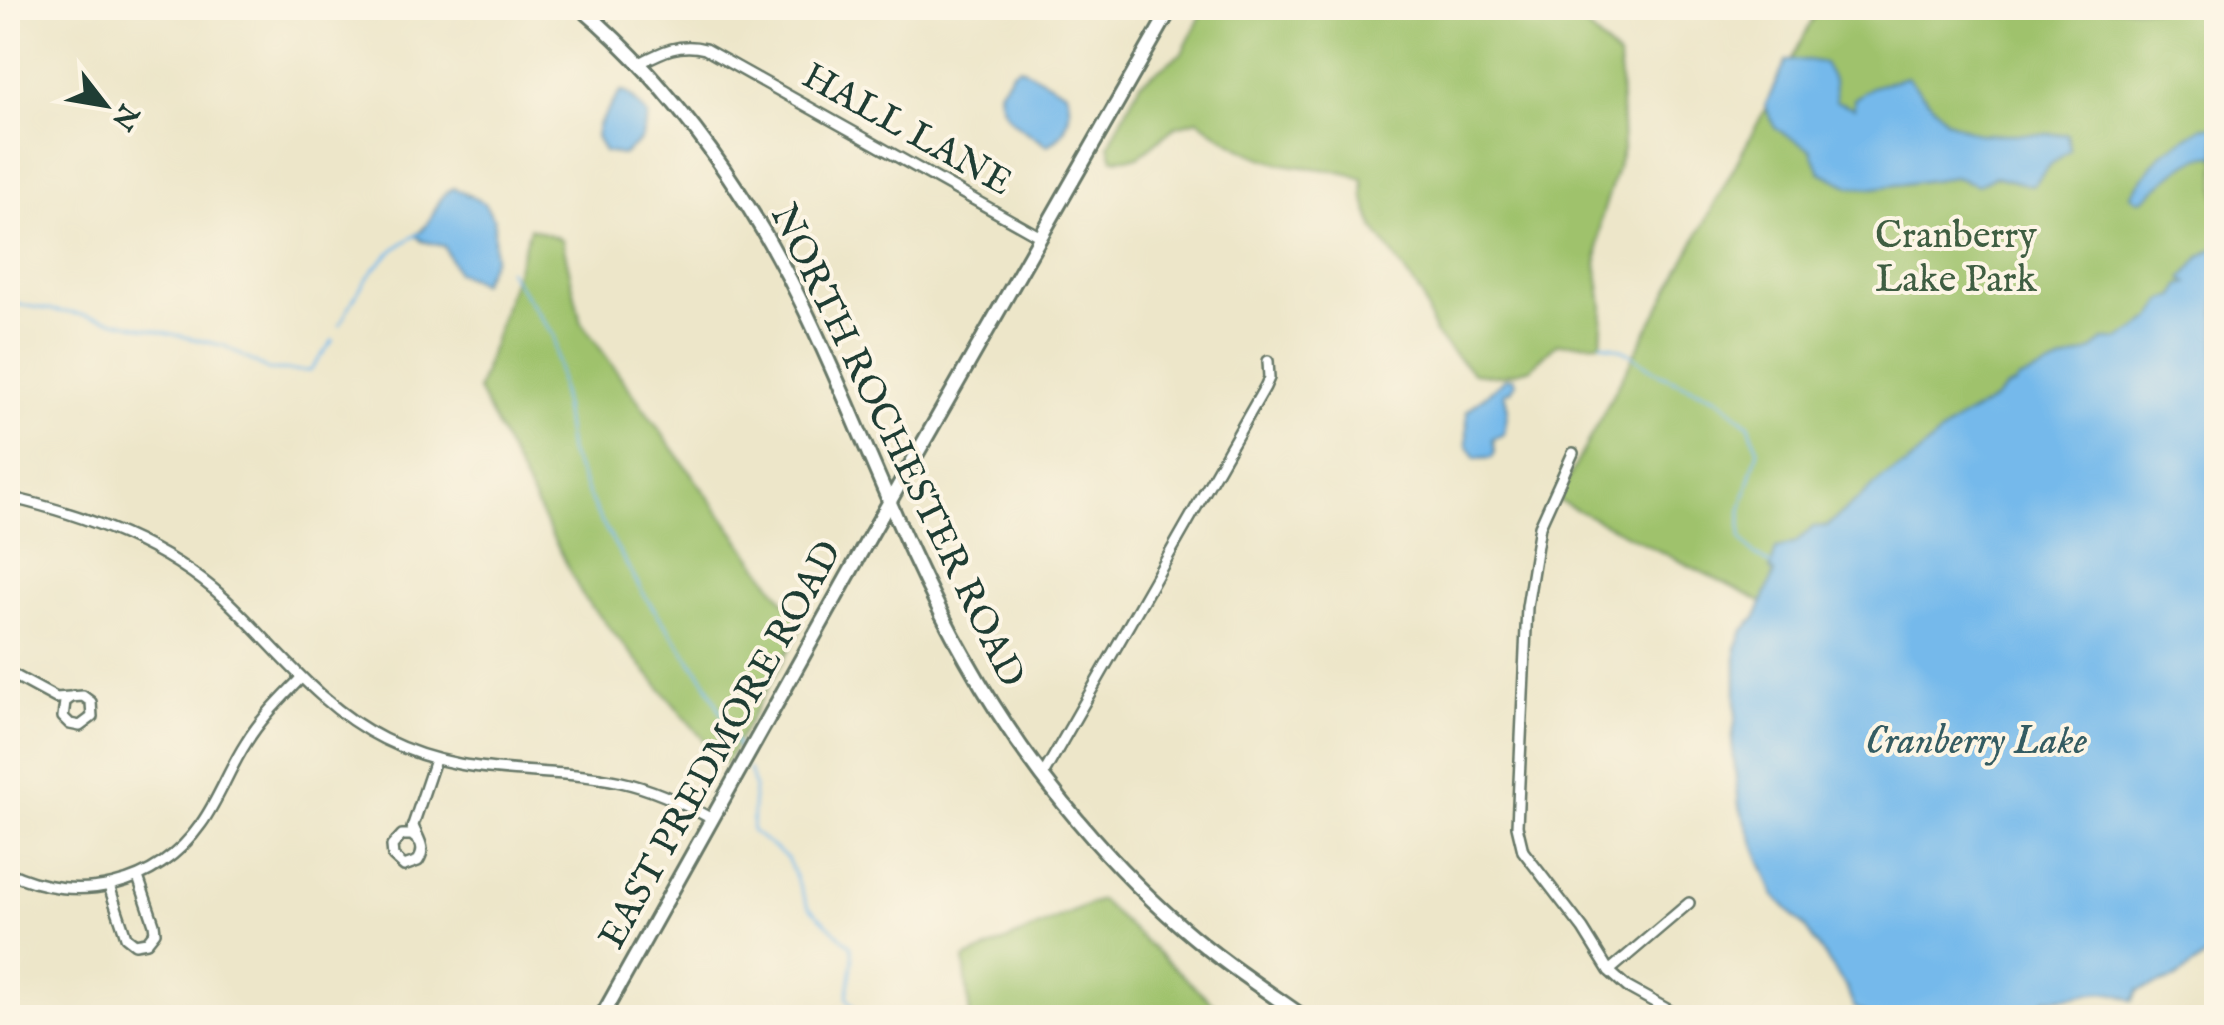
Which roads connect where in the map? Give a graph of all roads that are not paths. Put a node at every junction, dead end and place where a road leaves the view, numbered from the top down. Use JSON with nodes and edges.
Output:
{"nodes":[{"id":1,"x":581,"y":8,"type":"edge"},
{"id":2,"x":1171,"y":8,"type":"edge"},
{"id":3,"x":638,"y":64,"type":"junction"},
{"id":4,"x":1040,"y":236,"type":"junction"},
{"id":5,"x":1268,"y":361,"type":"dead end"},
{"id":6,"x":1573,"y":453,"type":"dead end"},
{"id":7,"x":8,"y":498,"type":"edge"},
{"id":8,"x":890,"y":500,"type":"junction"},
{"id":9,"x":8,"y":672,"type":"edge"},
{"id":10,"x":301,"y":678,"type":"junction"},
{"id":11,"x":72,"y":696,"type":"junction"},
{"id":12,"x":56,"y":698,"type":"junction"},
{"id":13,"x":62,"y":712,"type":"junction"},
{"id":14,"x":436,"y":760,"type":"junction"},
{"id":15,"x":1043,"y":775,"type":"junction"},
{"id":16,"x":712,"y":818,"type":"junction"},
{"id":17,"x":414,"y":826,"type":"junction"},
{"id":18,"x":402,"y":836,"type":"junction"},
{"id":19,"x":420,"y":842,"type":"junction"},
{"id":20,"x":8,"y":872,"type":"edge"},
{"id":21,"x":138,"y":877,"type":"junction"},
{"id":22,"x":109,"y":886,"type":"junction"},
{"id":23,"x":1689,"y":904,"type":"dead end"},
{"id":24,"x":1610,"y":971,"type":"junction"},
{"id":25,"x":601,"y":1018,"type":"edge"},
{"id":26,"x":1306,"y":1018,"type":"edge"},
{"id":27,"x":1683,"y":1018,"type":"edge"}],
"edges":[{"from":1,"to":3,"type":"main road","name":"NORTH ROCHESTER ROAD"},
{"from":2,"to":4,"type":"main road","name":"EAST PREDMORE ROAD"},
{"from":3,"to":4,"type":"street","name":"HALL LANE"},
{"from":3,"to":8,"type":"main road","name":"NORTH ROCHESTER ROAD"},
{"from":4,"to":8,"type":"main road","name":"EAST PREDMORE ROAD"},
{"from":5,"to":15,"type":"street"},
{"from":6,"to":24,"type":"street"},
{"from":7,"to":10,"type":"street"},
{"from":8,"to":15,"type":"main road","name":"NORTH ROCHESTER ROAD"},
{"from":8,"to":16,"type":"main road","name":"EAST PREDMORE ROAD"},
{"from":9,"to":12,"type":"street"},
{"from":10,"to":14,"type":"street"},
{"from":10,"to":21,"type":"street"},
{"from":11,"to":12,"type":"street"},
{"from":11,"to":13,"type":"street"},
{"from":11,"to":13,"type":"street"},
{"from":12,"to":13,"type":"street"},
{"from":14,"to":16,"type":"street"},
{"from":14,"to":17,"type":"street"},
{"from":15,"to":26,"type":"main road","name":"NORTH ROCHESTER ROAD"},
{"from":16,"to":25,"type":"main road","name":"EAST PREDMORE ROAD"},
{"from":17,"to":18,"type":"street"},
{"from":17,"to":19,"type":"street"},
{"from":18,"to":19,"type":"street"},
{"from":18,"to":19,"type":"street"},
{"from":20,"to":22,"type":"street"},
{"from":21,"to":22,"type":"street"},
{"from":21,"to":22,"type":"street"},
{"from":23,"to":24,"type":"street"},
{"from":24,"to":27,"type":"street"}]}
